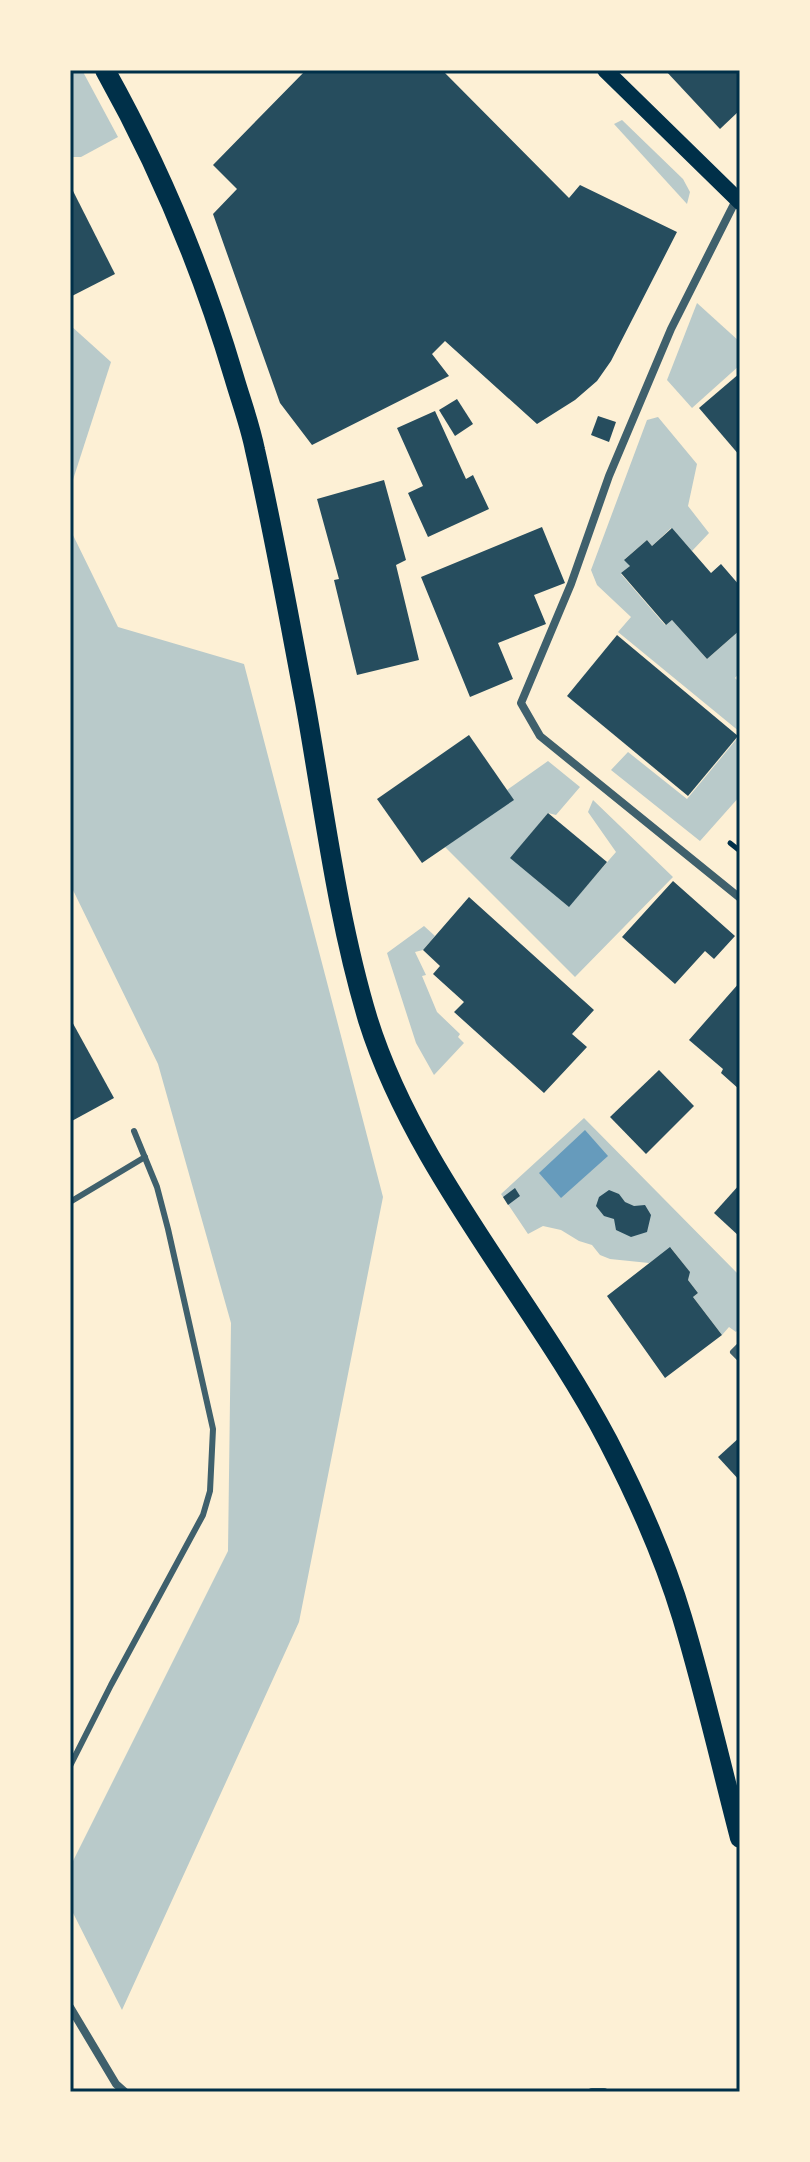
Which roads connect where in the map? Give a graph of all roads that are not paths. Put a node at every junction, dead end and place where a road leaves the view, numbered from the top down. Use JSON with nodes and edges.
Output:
{"nodes":[{"id":1,"x":105,"y":70,"type":"edge"},
{"id":2,"x":605,"y":70,"type":"edge"},
{"id":3,"x":739,"y":200,"type":"edge"},
{"id":4,"x":740,"y":898,"type":"edge"},
{"id":5,"x":134,"y":1131,"type":"dead end"},
{"id":6,"x":145,"y":1157,"type":"junction"},
{"id":7,"x":70,"y":1202,"type":"edge"},
{"id":8,"x":740,"y":1345,"type":"edge"},
{"id":9,"x":740,"y":1359,"type":"edge"},
{"id":10,"x":70,"y":1766,"type":"edge"},
{"id":11,"x":740,"y":1838,"type":"edge"},
{"id":12,"x":70,"y":2007,"type":"edge"},
{"id":13,"x":125,"y":2092,"type":"edge"},
{"id":14,"x":592,"y":2092,"type":"edge"},
{"id":15,"x":604,"y":2092,"type":"edge"}],
"edges":[{"from":1,"to":11,"type":"main road"},
{"from":2,"to":3,"type":"main road"},
{"from":3,"to":4,"type":"street"},
{"from":5,"to":6,"type":"lane"},
{"from":6,"to":7,"type":"lane"},
{"from":6,"to":10,"type":"lane"},
{"from":8,"to":9,"type":"lane"},
{"from":12,"to":13,"type":"street"},
{"from":14,"to":15,"type":"street"}]}
